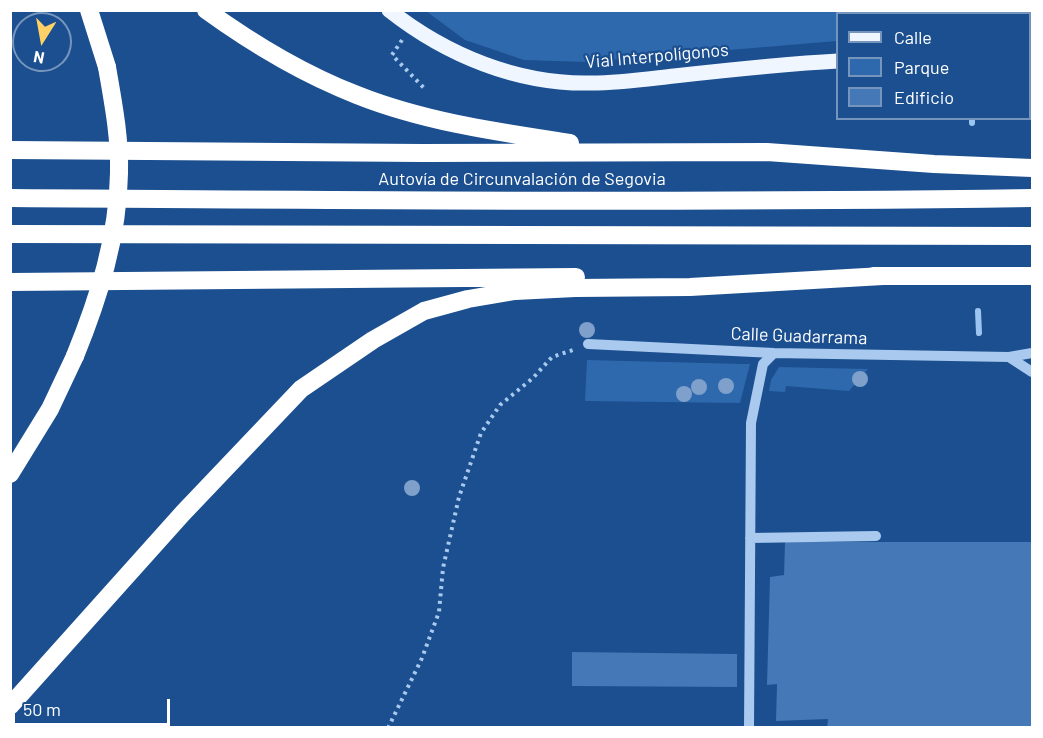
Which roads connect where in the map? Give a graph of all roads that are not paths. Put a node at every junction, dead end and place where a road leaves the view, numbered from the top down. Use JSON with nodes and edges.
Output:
{"nodes":[{"id":1,"x":89,"y":10,"type":"edge"},
{"id":2,"x":206,"y":10,"type":"edge"},
{"id":3,"x":389,"y":10,"type":"edge"},
{"id":4,"x":836,"y":61,"type":"edge"},
{"id":5,"x":10,"y":150,"type":"edge"},
{"id":6,"x":625,"y":151,"type":"junction"},
{"id":7,"x":1032,"y":168,"type":"edge"},
{"id":8,"x":10,"y":198,"type":"edge"},
{"id":9,"x":1032,"y":198,"type":"edge"},
{"id":10,"x":10,"y":234,"type":"edge"},
{"id":11,"x":1032,"y":236,"type":"edge"},
{"id":12,"x":883,"y":276,"type":"junction"},
{"id":13,"x":1032,"y":276,"type":"edge"},
{"id":14,"x":10,"y":282,"type":"edge"},
{"id":15,"x":588,"y":344,"type":"road end"},
{"id":16,"x":774,"y":353,"type":"junction"},
{"id":17,"x":1032,"y":353,"type":"edge"},
{"id":18,"x":1009,"y":357,"type":"junction"},
{"id":19,"x":1032,"y":372,"type":"edge"},
{"id":20,"x":10,"y":474,"type":"edge"},
{"id":21,"x":876,"y":536,"type":"dead end"},
{"id":22,"x":750,"y":538,"type":"junction"},
{"id":23,"x":10,"y":706,"type":"edge"},
{"id":24,"x":749,"y":728,"type":"edge"}],
"edges":[{"from":1,"to":20,"type":"highway","bridge":true},
{"from":2,"to":6,"type":"highway"},
{"from":3,"to":4,"type":"main road","name":"Vial Interpolígonos"},
{"from":5,"to":6,"type":"highway"},
{"from":6,"to":7,"type":"highway"},
{"from":8,"to":9,"type":"highway","name":"Autovía de Circunvalación de Segovia"},
{"from":10,"to":11,"type":"highway"},
{"from":12,"to":13,"type":"highway"},
{"from":12,"to":14,"type":"highway"},
{"from":12,"to":23,"type":"highway"},
{"from":15,"to":16,"type":"street","name":"Calle Guadarrama"},
{"from":16,"to":18,"type":"street","name":"Calle Guadarrama"},
{"from":16,"to":22,"type":"street"},
{"from":17,"to":18,"type":"street","name":"Calle Guadarrama"},
{"from":18,"to":19,"type":"street"},
{"from":21,"to":22,"type":"street"},
{"from":22,"to":24,"type":"street"}]}
